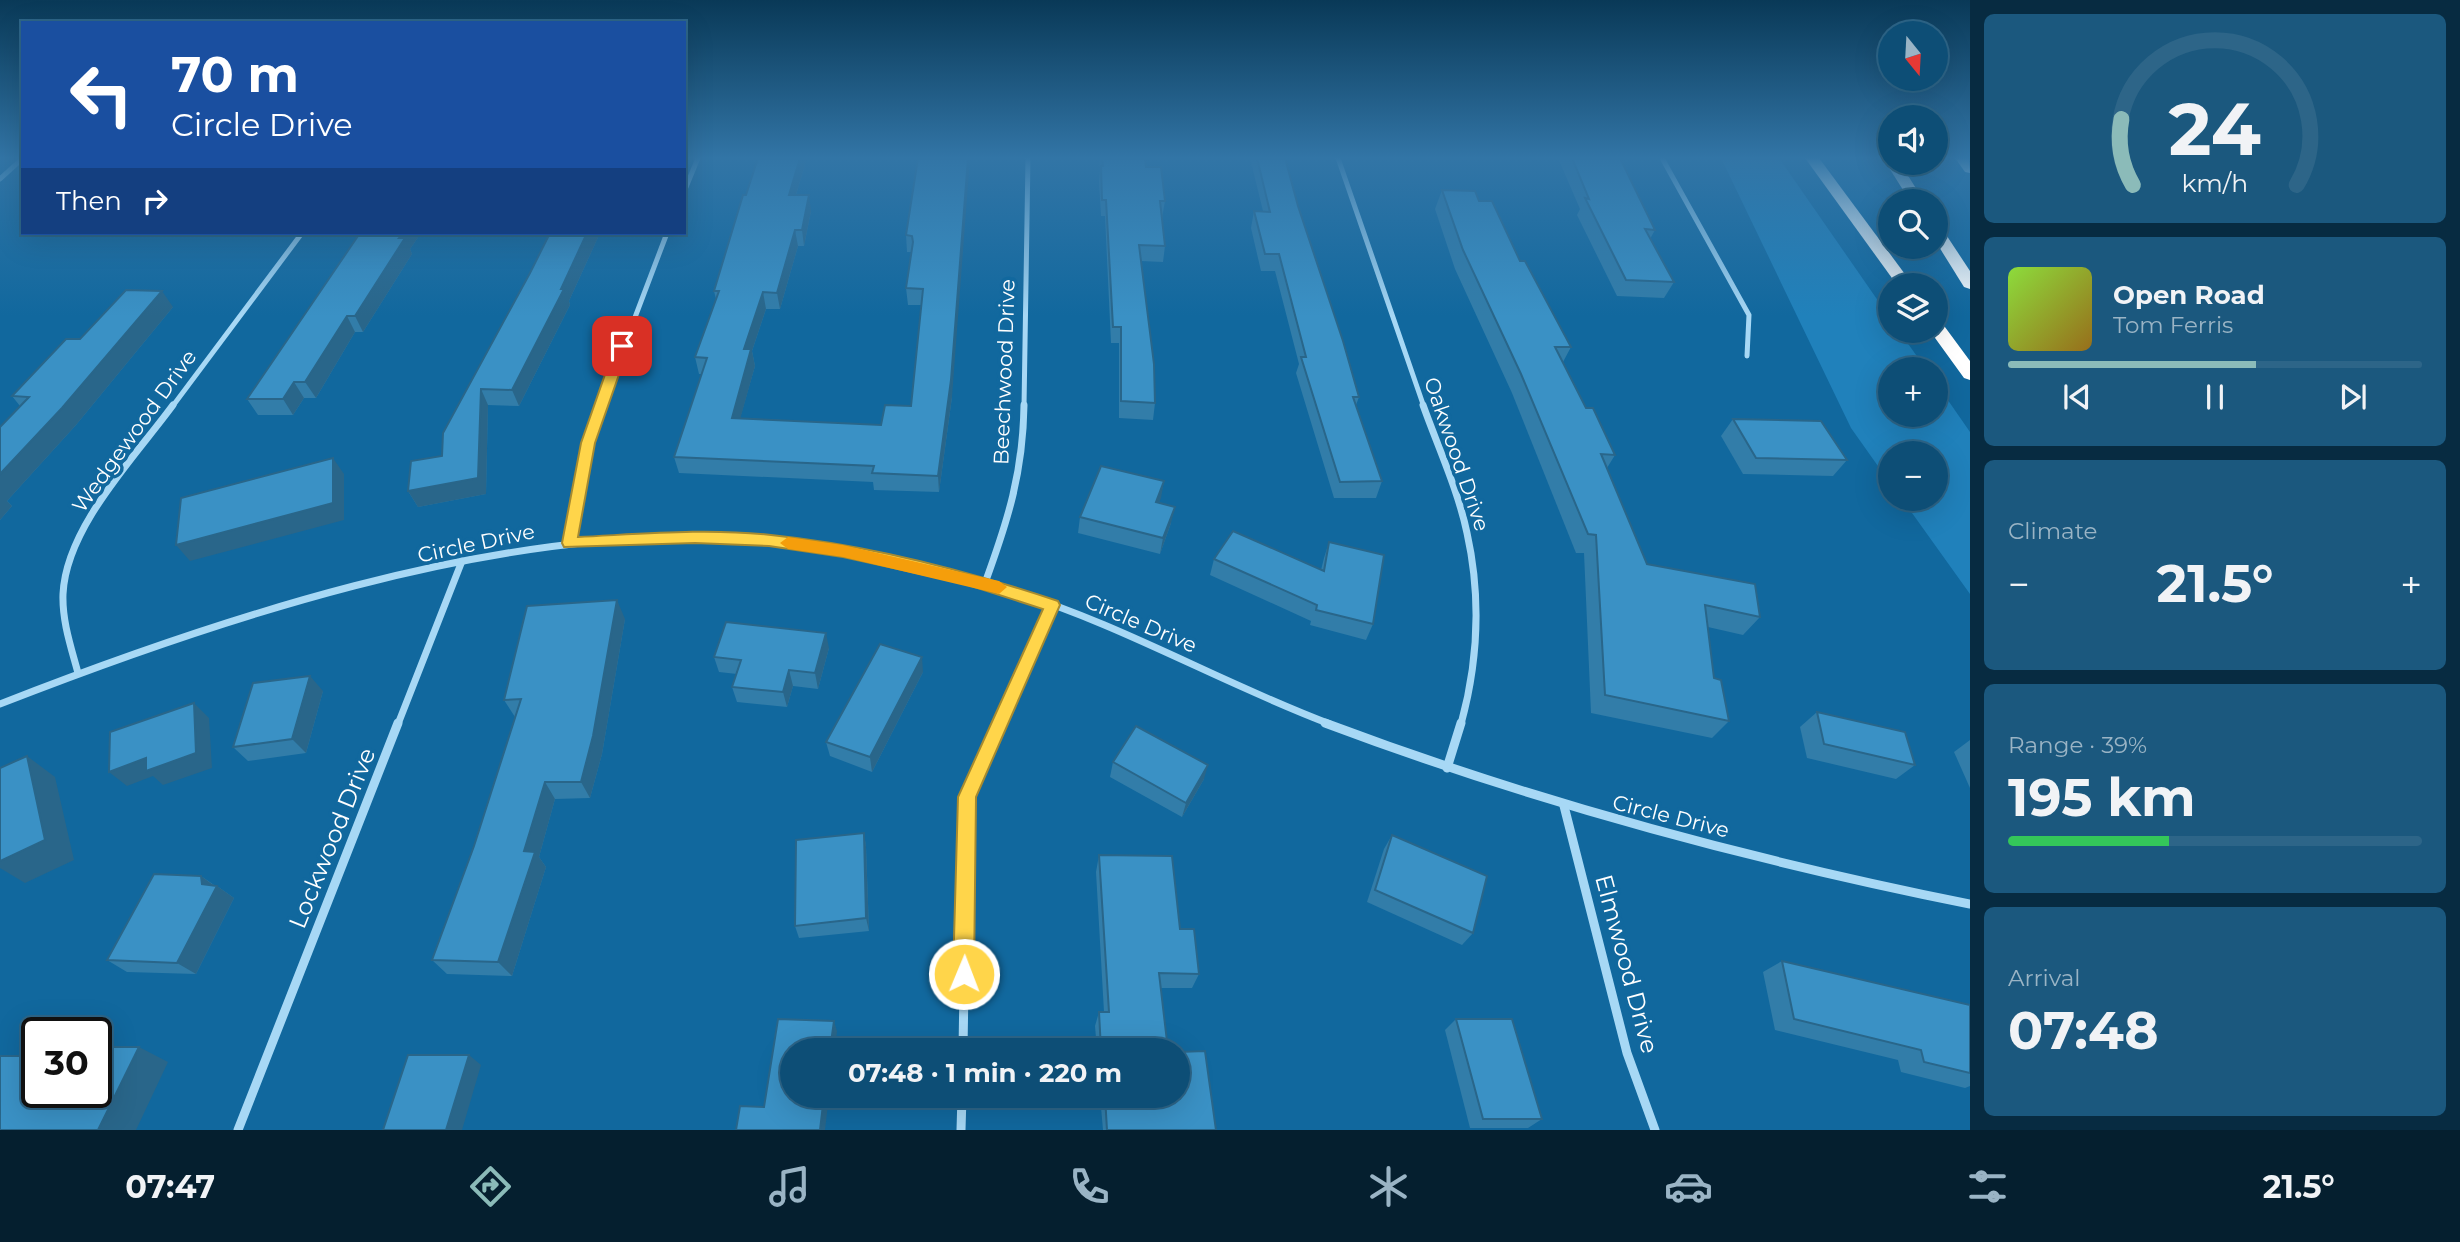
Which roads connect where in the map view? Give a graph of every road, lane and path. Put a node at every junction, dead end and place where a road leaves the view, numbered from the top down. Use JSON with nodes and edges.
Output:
{"nodes":[{"id":1,"x":1027,"y":211,"type":"edge"},
{"id":2,"x":1356,"y":211,"type":"edge"},
{"id":3,"x":1691,"y":211,"type":"edge"},
{"id":4,"x":1851,"y":211,"type":"edge"},
{"id":5,"x":301,"y":235,"type":"edge"},
{"id":6,"x":666,"y":235,"type":"edge"},
{"id":7,"x":1948,"y":249,"type":"edge"},
{"id":8,"x":1896,"y":273,"type":"edge"},
{"id":9,"x":1970,"y":284,"type":"edge"},
{"id":10,"x":1948,"y":343,"type":"edge"},
{"id":11,"x":1747,"y":356,"type":"dead end"},
{"id":12,"x":1970,"y":373,"type":"edge"},
{"id":13,"x":569,"y":543,"type":"junction"},
{"id":14,"x":462,"y":561,"type":"junction"},
{"id":15,"x":985,"y":583,"type":"junction"},
{"id":16,"x":1052,"y":605,"type":"junction"},
{"id":17,"x":78,"y":673,"type":"junction"},
{"id":18,"x":0,"y":704,"type":"edge"},
{"id":19,"x":1447,"y":768,"type":"junction"},
{"id":20,"x":1564,"y":806,"type":"junction"},
{"id":21,"x":1970,"y":904,"type":"edge"},
{"id":22,"x":962,"y":1038,"type":"edge"},
{"id":23,"x":962,"y":1108,"type":"edge"},
{"id":24,"x":238,"y":1130,"type":"edge"},
{"id":25,"x":961,"y":1130,"type":"edge"},
{"id":26,"x":1655,"y":1130,"type":"edge"}],
"edges":[{"from":1,"to":15,"type":"street","name":"Beechwood Drive"},
{"from":2,"to":19,"type":"street","name":"Oakwood Drive"},
{"from":3,"to":11,"type":"street"},
{"from":4,"to":8,"type":"highway"},
{"from":5,"to":17,"type":"street","name":"Wedgewood Drive"},
{"from":6,"to":13,"type":"street"},
{"from":7,"to":9,"type":"highway"},
{"from":10,"to":12,"type":"highway"},
{"from":13,"to":14,"type":"street","name":"Circle Drive"},
{"from":13,"to":15,"type":"street","name":"Circle Drive"},
{"from":14,"to":17,"type":"street","name":"Circle Drive"},
{"from":14,"to":24,"type":"street","name":"Lockwood Drive"},
{"from":15,"to":16,"type":"street","name":"Circle Drive"},
{"from":16,"to":19,"type":"street","name":"Circle Drive"},
{"from":16,"to":22,"type":"street"},
{"from":17,"to":18,"type":"street","name":"Circle Drive"},
{"from":19,"to":20,"type":"street","name":"Circle Drive"},
{"from":20,"to":21,"type":"street","name":"Circle Drive"},
{"from":20,"to":26,"type":"street","name":"Elmwood Drive"},
{"from":23,"to":25,"type":"street"}]}
